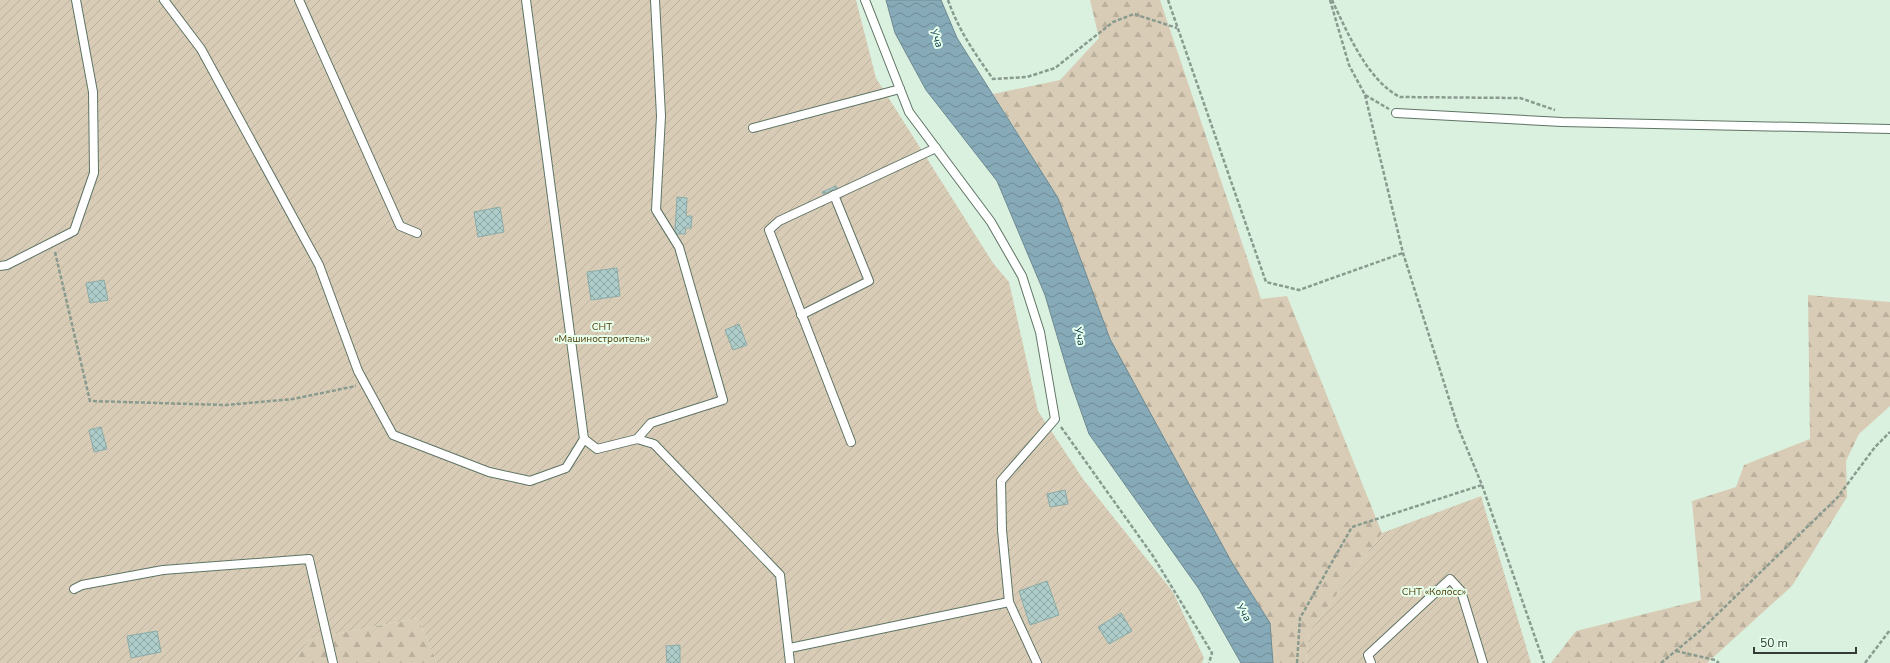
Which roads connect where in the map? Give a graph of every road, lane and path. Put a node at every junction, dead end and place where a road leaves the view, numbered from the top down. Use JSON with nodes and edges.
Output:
{"nodes":[{"id":1,"x":76,"y":0,"type":"edge"},
{"id":2,"x":164,"y":0,"type":"edge"},
{"id":3,"x":299,"y":0,"type":"edge"},
{"id":4,"x":526,"y":0,"type":"edge"},
{"id":5,"x":655,"y":0,"type":"edge"},
{"id":6,"x":865,"y":0,"type":"edge"},
{"id":7,"x":948,"y":0,"type":"edge"},
{"id":8,"x":1168,"y":0,"type":"edge"},
{"id":9,"x":1331,"y":0,"type":"edge"},
{"id":10,"x":1177,"y":28,"type":"junction"},
{"id":11,"x":900,"y":89,"type":"junction"},
{"id":12,"x":1365,"y":95,"type":"junction"},
{"id":13,"x":1559,"y":112,"type":"dead end"},
{"id":14,"x":1396,"y":113,"type":"joint"},
{"id":15,"x":753,"y":128,"type":"dead end"},
{"id":16,"x":1890,"y":129,"type":"edge"},
{"id":17,"x":936,"y":148,"type":"junction"},
{"id":18,"x":834,"y":196,"type":"junction"},
{"id":19,"x":417,"y":233,"type":"dead end"},
{"id":20,"x":52,"y":242,"type":"junction"},
{"id":21,"x":1403,"y":254,"type":"junction"},
{"id":22,"x":0,"y":266,"type":"edge"},
{"id":23,"x":801,"y":315,"type":"junction"},
{"id":24,"x":365,"y":384,"type":"junction"},
{"id":25,"x":1055,"y":418,"type":"junction"},
{"id":26,"x":1890,"y":432,"type":"edge"},
{"id":27,"x":584,"y":439,"type":"junction"},
{"id":28,"x":637,"y":439,"type":"junction"},
{"id":29,"x":850,"y":442,"type":"dead end"},
{"id":30,"x":1482,"y":485,"type":"junction"},
{"id":31,"x":74,"y":589,"type":"dead end"},
{"id":32,"x":1009,"y":602,"type":"junction"},
{"id":33,"x":1890,"y":630,"type":"edge"},
{"id":34,"x":790,"y":648,"type":"junction"},
{"id":35,"x":1676,"y":651,"type":"junction"},
{"id":36,"x":333,"y":663,"type":"edge"},
{"id":37,"x":790,"y":663,"type":"edge"},
{"id":38,"x":1037,"y":663,"type":"edge"},
{"id":39,"x":1209,"y":663,"type":"edge"},
{"id":40,"x":1297,"y":663,"type":"edge"},
{"id":41,"x":1371,"y":663,"type":"edge"},
{"id":42,"x":1484,"y":663,"type":"edge"},
{"id":43,"x":1544,"y":663,"type":"edge"},
{"id":44,"x":1662,"y":663,"type":"edge"},
{"id":45,"x":1719,"y":663,"type":"edge"},
{"id":46,"x":1865,"y":663,"type":"edge"}],
"edges":[{"from":1,"to":20,"type":"lane"},
{"from":2,"to":24,"type":"lane"},
{"from":3,"to":19,"type":"lane"},
{"from":4,"to":27,"type":"lane"},
{"from":5,"to":28,"type":"lane"},
{"from":6,"to":11,"type":"lane"},
{"from":7,"to":10,"type":"path"},
{"from":8,"to":10,"type":"path"},
{"from":9,"to":12,"type":"path"},
{"from":9,"to":13,"type":"path"},
{"from":10,"to":21,"type":"path"},
{"from":11,"to":15,"type":"lane"},
{"from":11,"to":17,"type":"lane"},
{"from":12,"to":14,"type":"path"},
{"from":12,"to":21,"type":"path"},
{"from":14,"to":16,"type":"lane"},
{"from":17,"to":18,"type":"lane"},
{"from":17,"to":25,"type":"lane"},
{"from":18,"to":23,"type":"lane"},
{"from":18,"to":23,"type":"lane"},
{"from":20,"to":22,"type":"lane"},
{"from":20,"to":24,"type":"path"},
{"from":21,"to":30,"type":"path"},
{"from":23,"to":29,"type":"lane"},
{"from":24,"to":27,"type":"lane"},
{"from":25,"to":32,"type":"lane"},
{"from":25,"to":39,"type":"path"},
{"from":26,"to":35,"type":"path"},
{"from":27,"to":28,"type":"lane"},
{"from":28,"to":34,"type":"lane"},
{"from":30,"to":40,"type":"path"},
{"from":30,"to":43,"type":"path"},
{"from":31,"to":36,"type":"lane"},
{"from":32,"to":34,"type":"lane"},
{"from":32,"to":38,"type":"lane"},
{"from":33,"to":46,"type":"path"},
{"from":34,"to":37,"type":"lane"},
{"from":35,"to":44,"type":"path"},
{"from":35,"to":45,"type":"path"},
{"from":41,"to":42,"type":"lane"}]}
